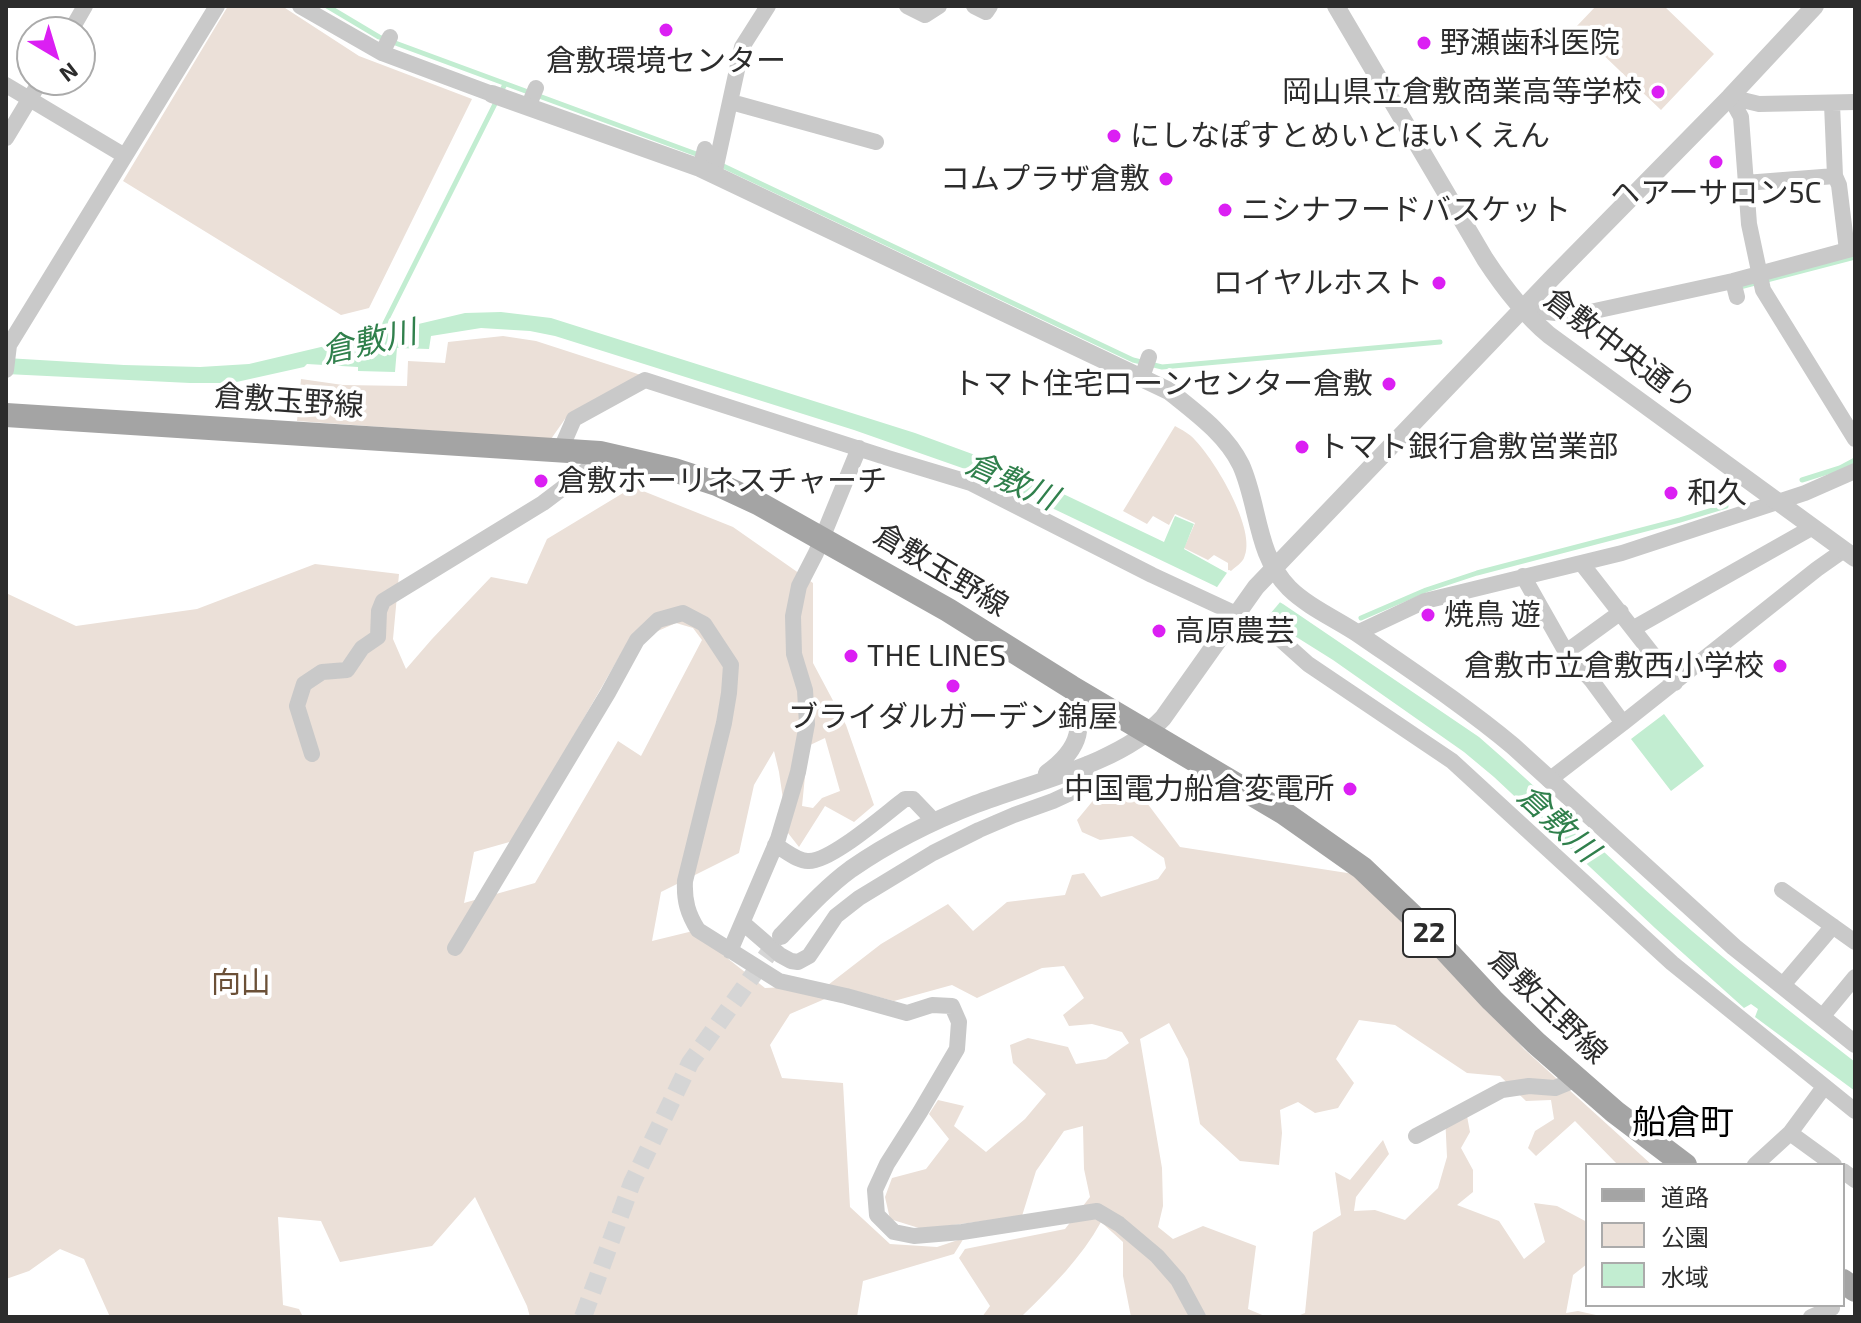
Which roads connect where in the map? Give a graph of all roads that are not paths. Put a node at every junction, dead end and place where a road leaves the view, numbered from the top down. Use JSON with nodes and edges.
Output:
{"nodes":[{"id":1,"x":217,"y":6,"type":"edge"},
{"id":2,"x":300,"y":6,"type":"edge"},
{"id":3,"x":768,"y":6,"type":"edge"},
{"id":4,"x":907,"y":6,"type":"edge"},
{"id":5,"x":939,"y":6,"type":"edge"},
{"id":6,"x":974,"y":6,"type":"edge"},
{"id":7,"x":990,"y":6,"type":"edge"},
{"id":8,"x":1336,"y":6,"type":"edge"},
{"id":9,"x":1815,"y":6,"type":"edge"},
{"id":10,"x":6,"y":85,"type":"edge"},
{"id":11,"x":31,"y":96,"type":"edge"},
{"id":12,"x":499,"y":96,"type":"joint"},
{"id":13,"x":1730,"y":97,"type":"junction"},
{"id":14,"x":29,"y":100,"type":"junction"},
{"id":15,"x":731,"y":102,"type":"junction"},
{"id":16,"x":1855,"y":102,"type":"edge"},
{"id":17,"x":1832,"y":104,"type":"junction"},
{"id":18,"x":6,"y":138,"type":"edge"},
{"id":19,"x":876,"y":142,"type":"dead end"},
{"id":20,"x":125,"y":156,"type":"junction"},
{"id":21,"x":709,"y":162,"type":"junction"},
{"id":22,"x":1835,"y":176,"type":"junction"},
{"id":23,"x":1745,"y":183,"type":"junction"},
{"id":24,"x":1851,"y":249,"type":"edge"},
{"id":25,"x":1761,"y":280,"type":"junction"},
{"id":26,"x":1521,"y":309,"type":"junction"},
{"id":27,"x":7,"y":347,"type":"edge"},
{"id":28,"x":6,"y":370,"type":"edge"},
{"id":29,"x":6,"y":415,"type":"edge"},
{"id":30,"x":1855,"y":439,"type":"edge"},
{"id":31,"x":859,"y":448,"type":"junction"},
{"id":32,"x":560,"y":451,"type":"junction"},
{"id":33,"x":600,"y":453,"type":"junction"},
{"id":34,"x":1855,"y":471,"type":"edge"},
{"id":35,"x":1779,"y":502,"type":"junction"},
{"id":36,"x":1813,"y":527,"type":"junction"},
{"id":37,"x":822,"y":537,"type":"junction"},
{"id":38,"x":1850,"y":554,"type":"edge"},
{"id":39,"x":1582,"y":564,"type":"junction"},
{"id":40,"x":1274,"y":567,"type":"junction"},
{"id":41,"x":1523,"y":576,"type":"junction"},
{"id":42,"x":1239,"y":610,"type":"junction"},
{"id":43,"x":1621,"y":612,"type":"junction"},
{"id":44,"x":1634,"y":628,"type":"junction"},
{"id":45,"x":1357,"y":633,"type":"junction"},
{"id":46,"x":1566,"y":652,"type":"junction"},
{"id":47,"x":1675,"y":683,"type":"junction"},
{"id":48,"x":1071,"y":687,"type":"junction"},
{"id":49,"x":1623,"y":723,"type":"junction"},
{"id":50,"x":1149,"y":732,"type":"junction"},
{"id":51,"x":312,"y":754,"type":"dead end"},
{"id":52,"x":1088,"y":764,"type":"junction"},
{"id":53,"x":1549,"y":780,"type":"junction"},
{"id":54,"x":1032,"y":784,"type":"junction"},
{"id":55,"x":934,"y":821,"type":"junction"},
{"id":56,"x":775,"y":845,"type":"junction"},
{"id":57,"x":1782,"y":890,"type":"dead end"},
{"id":58,"x":743,"y":923,"type":"junction"},
{"id":59,"x":1833,"y":926,"type":"junction"},
{"id":60,"x":781,"y":936,"type":"tunnel mouth"},
{"id":61,"x":1855,"y":942,"type":"edge"},
{"id":62,"x":455,"y":948,"type":"dead end"},
{"id":63,"x":730,"y":951,"type":"junction"},
{"id":64,"x":1855,"y":977,"type":"edge"},
{"id":65,"x":1782,"y":986,"type":"junction"},
{"id":66,"x":1822,"y":1017,"type":"junction"},
{"id":67,"x":1855,"y":1044,"type":"edge"},
{"id":68,"x":1577,"y":1079,"type":"junction"},
{"id":69,"x":1824,"y":1087,"type":"junction"},
{"id":70,"x":1855,"y":1111,"type":"edge"},
{"id":71,"x":1790,"y":1133,"type":"junction"},
{"id":72,"x":1416,"y":1136,"type":"dead end"},
{"id":73,"x":1682,"y":1163,"type":"edge"},
{"id":74,"x":1757,"y":1163,"type":"edge"},
{"id":75,"x":1831,"y":1163,"type":"edge"},
{"id":76,"x":1834,"y":1310,"type":"edge"},
{"id":77,"x":1198,"y":1317,"type":"edge"},
{"id":78,"x":1811,"y":1317,"type":"edge"}],
"edges":[{"from":1,"to":20,"type":"street"},
{"from":2,"to":12,"type":"street"},
{"from":3,"to":15,"type":"street"},
{"from":4,"to":5,"type":"street"},
{"from":6,"to":7,"type":"street"},
{"from":8,"to":26,"type":"street","name":"倉敷中央通り"},
{"from":9,"to":13,"type":"street"},
{"from":10,"to":14,"type":"street"},
{"from":11,"to":14,"type":"street"},
{"from":12,"to":21,"type":"street"},
{"from":13,"to":17,"type":"street"},
{"from":13,"to":23,"type":"street"},
{"from":13,"to":26,"type":"street"},
{"from":14,"to":18,"type":"street"},
{"from":14,"to":20,"type":"street"},
{"from":15,"to":19,"type":"street"},
{"from":15,"to":21,"type":"street"},
{"from":16,"to":17,"type":"street"},
{"from":17,"to":22,"type":"street"},
{"from":20,"to":27,"type":"street"},
{"from":21,"to":40,"type":"street"},
{"from":22,"to":23,"type":"street"},
{"from":22,"to":24,"type":"street"},
{"from":23,"to":25,"type":"street"},
{"from":24,"to":25,"type":"street"},
{"from":25,"to":26,"type":"street"},
{"from":25,"to":30,"type":"street"},
{"from":26,"to":35,"type":"street","name":"倉敷中央通り"},
{"from":26,"to":40,"type":"street"},
{"from":27,"to":28,"type":"street"},
{"from":29,"to":32,"type":"main road","name":"倉敷玉野線","number":"22"},
{"from":31,"to":32,"type":"street"},
{"from":31,"to":37,"type":"street"},
{"from":31,"to":42,"type":"street"},
{"from":32,"to":33,"type":"main road","name":"倉敷玉野線","number":"22"},
{"from":33,"to":37,"type":"main road","name":"倉敷玉野線","number":"22"},
{"from":33,"to":51,"type":"street"},
{"from":34,"to":35,"type":"street"},
{"from":35,"to":36,"type":"street","name":"倉敷中央通り"},
{"from":35,"to":39,"type":"street"},
{"from":36,"to":38,"type":"street","name":"倉敷中央通り"},
{"from":36,"to":44,"type":"street"},
{"from":37,"to":48,"type":"main road","name":"倉敷玉野線","number":"22"},
{"from":37,"to":56,"type":"street"},
{"from":38,"to":47,"type":"street"},
{"from":39,"to":41,"type":"street"},
{"from":39,"to":43,"type":"street"},
{"from":40,"to":42,"type":"street"},
{"from":40,"to":45,"type":"street"},
{"from":41,"to":45,"type":"street"},
{"from":41,"to":46,"type":"street"},
{"from":42,"to":50,"type":"street"},
{"from":42,"to":69,"type":"street"},
{"from":43,"to":44,"type":"street"},
{"from":43,"to":46,"type":"street"},
{"from":44,"to":47,"type":"street"},
{"from":45,"to":53,"type":"street"},
{"from":46,"to":49,"type":"street"},
{"from":47,"to":49,"type":"street"},
{"from":48,"to":50,"type":"main road","name":"倉敷玉野線","number":"22"},
{"from":48,"to":54,"type":"street"},
{"from":49,"to":53,"type":"street"},
{"from":50,"to":52,"type":"street"},
{"from":50,"to":68,"type":"main road","name":"倉敷玉野線","number":"22"},
{"from":52,"to":54,"type":"street"},
{"from":52,"to":58,"type":"street"},
{"from":53,"to":65,"type":"street"},
{"from":54,"to":55,"type":"street"},
{"from":55,"to":56,"type":"street"},
{"from":55,"to":60,"type":"street"},
{"from":56,"to":58,"type":"street"},
{"from":57,"to":59,"type":"street"},
{"from":58,"to":63,"type":"street"},
{"from":59,"to":61,"type":"street"},
{"from":59,"to":65,"type":"street"},
{"from":62,"to":63,"type":"street"},
{"from":63,"to":77,"type":"street"},
{"from":64,"to":66,"type":"street"},
{"from":65,"to":66,"type":"street"},
{"from":66,"to":67,"type":"street"},
{"from":68,"to":72,"type":"street"},
{"from":68,"to":73,"type":"main road","name":"倉敷玉野線","number":"22"},
{"from":69,"to":70,"type":"street"},
{"from":69,"to":71,"type":"street"},
{"from":71,"to":74,"type":"street"},
{"from":71,"to":75,"type":"street"},
{"from":76,"to":78,"type":"street"}]}
